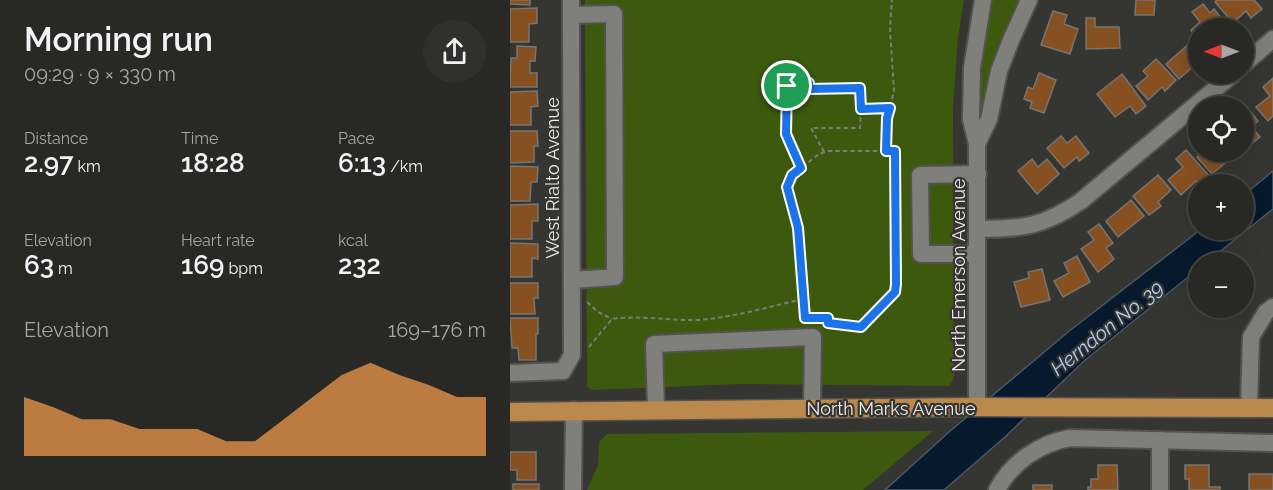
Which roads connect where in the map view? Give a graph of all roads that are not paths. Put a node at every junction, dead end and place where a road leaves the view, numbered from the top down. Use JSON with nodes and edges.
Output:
{"nodes":[{"id":1,"x":983,"y":0,"type":"edge"},
{"id":2,"x":1029,"y":0,"type":"edge"},
{"id":3,"x":571,"y":8,"type":"edge"},
{"id":4,"x":1273,"y":39,"type":"edge"},
{"id":5,"x":1254,"y":55,"type":"edge"},
{"id":6,"x":1221,"y":84,"type":"edge"},
{"id":7,"x":977,"y":144,"type":"junction"},
{"id":8,"x":978,"y":174,"type":"junction"},
{"id":9,"x":977,"y":229,"type":"junction"},
{"id":10,"x":977,"y":254,"type":"junction"},
{"id":11,"x":572,"y":280,"type":"junction"},
{"id":12,"x":1271,"y":310,"type":"edge"},
{"id":13,"x":510,"y":374,"type":"edge"},
{"id":14,"x":977,"y":407,"type":"junction"},
{"id":15,"x":1249,"y":407,"type":"junction"},
{"id":16,"x":812,"y":408,"type":"junction"},
{"id":17,"x":1273,"y":408,"type":"edge"},
{"id":18,"x":574,"y":410,"type":"junction"},
{"id":19,"x":657,"y":410,"type":"junction"},
{"id":20,"x":510,"y":412,"type":"edge"},
{"id":21,"x":1160,"y":440,"type":"junction"},
{"id":22,"x":1273,"y":443,"type":"edge"},
{"id":23,"x":573,"y":490,"type":"edge"},
{"id":24,"x":997,"y":490,"type":"edge"},
{"id":25,"x":1160,"y":490,"type":"edge"}],
"edges":[{"from":1,"to":7,"type":"street","name":"North Emerson Avenue"},
{"from":2,"to":7,"type":"street","name":"North Emerson Avenue"},
{"from":3,"to":11,"type":"street","name":"West Rialto Avenue"},
{"from":3,"to":11,"type":"street"},
{"from":4,"to":5,"type":"street"},
{"from":6,"to":9,"type":"street"},
{"from":7,"to":8,"type":"street","name":"North Emerson Avenue"},
{"from":8,"to":9,"type":"street","name":"North Emerson Avenue"},
{"from":8,"to":10,"type":"street"},
{"from":9,"to":10,"type":"street","name":"North Emerson Avenue"},
{"from":10,"to":14,"type":"street","name":"North Emerson Avenue"},
{"from":11,"to":13,"type":"street","name":"West Rialto Avenue"},
{"from":12,"to":15,"type":"street"},
{"from":14,"to":15,"type":"main road","name":"North Marks Avenue"},
{"from":14,"to":16,"type":"main road","name":"North Marks Avenue"},
{"from":15,"to":17,"type":"main road","name":"North Marks Avenue"},
{"from":16,"to":19,"type":"main road","name":"North Marks Avenue"},
{"from":16,"to":19,"type":"street"},
{"from":18,"to":19,"type":"main road","name":"North Marks Avenue"},
{"from":18,"to":20,"type":"main road","name":"North Marks Avenue"},
{"from":18,"to":23,"type":"street"},
{"from":21,"to":22,"type":"street"},
{"from":21,"to":24,"type":"street"},
{"from":21,"to":25,"type":"street"}]}
